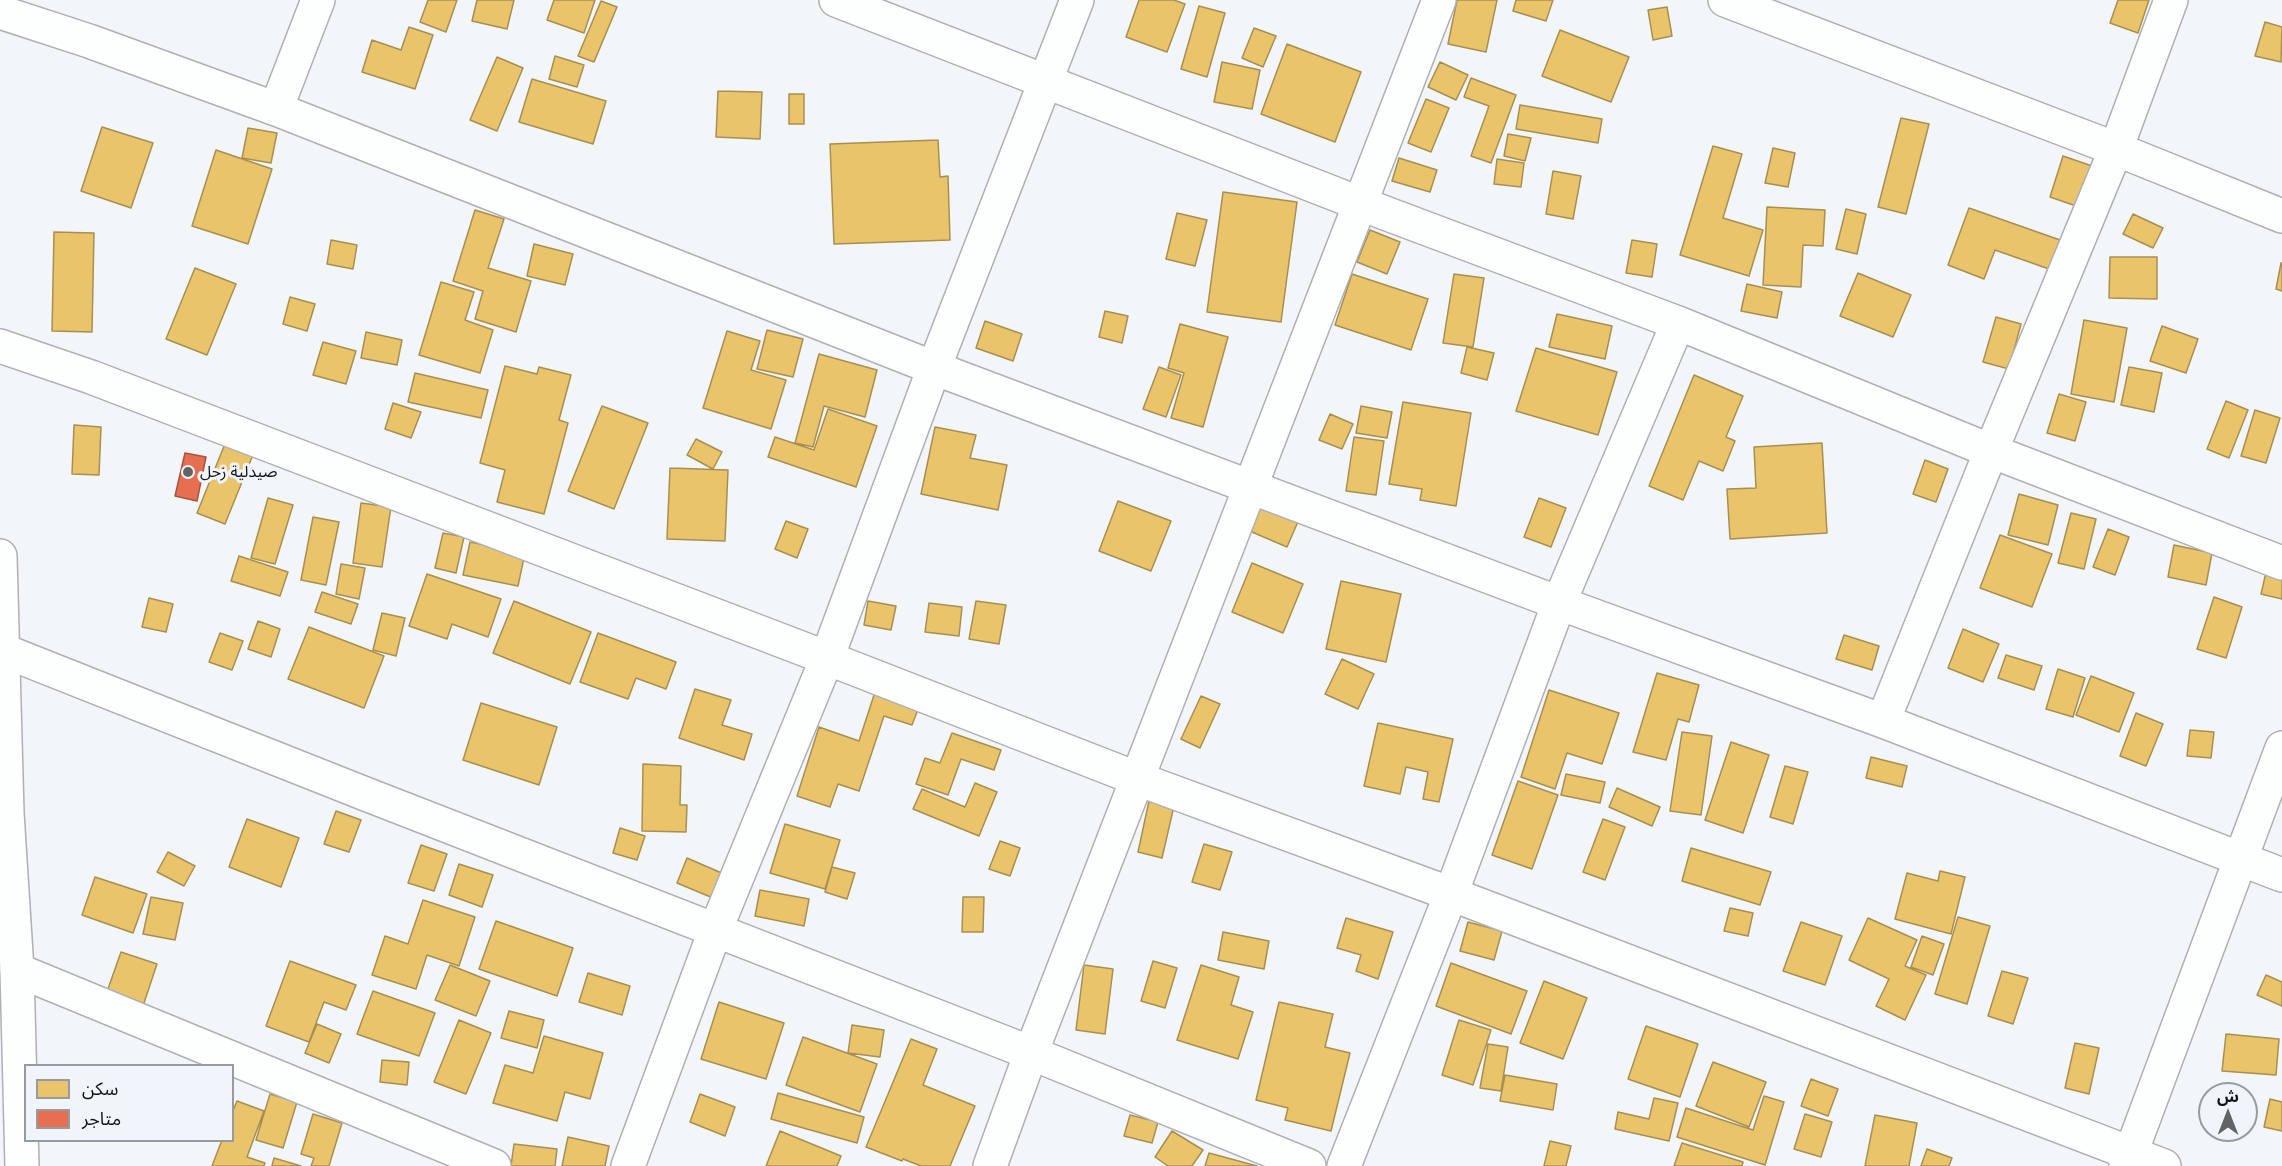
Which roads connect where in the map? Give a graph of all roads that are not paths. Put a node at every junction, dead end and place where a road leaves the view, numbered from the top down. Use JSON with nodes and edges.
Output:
{"nodes":[{"id":1,"x":318,"y":0,"type":"edge"},
{"id":2,"x":836,"y":0,"type":"edge"},
{"id":3,"x":1077,"y":0,"type":"edge"},
{"id":4,"x":1439,"y":0,"type":"edge"},
{"id":5,"x":1725,"y":0,"type":"edge"},
{"id":6,"x":2171,"y":0,"type":"edge"},
{"id":7,"x":1787,"y":11,"type":"edge"},
{"id":8,"x":0,"y":12,"type":"edge"},
{"id":9,"x":1047,"y":81,"type":"junction"},
{"id":10,"x":276,"y":109,"type":"junction"},
{"id":11,"x":2116,"y":149,"type":"junction"},
{"id":12,"x":1361,"y":204,"type":"junction"},
{"id":13,"x":2282,"y":216,"type":"edge"},
{"id":14,"x":1678,"y":323,"type":"junction"},
{"id":15,"x":0,"y":346,"type":"edge"},
{"id":16,"x":934,"y":368,"type":"junction"},
{"id":17,"x":1991,"y":451,"type":"junction"},
{"id":18,"x":1250,"y":488,"type":"junction"},
{"id":19,"x":0,"y":556,"type":"edge"},
{"id":20,"x":2282,"y":563,"type":"edge"},
{"id":21,"x":1559,"y":603,"type":"junction"},
{"id":22,"x":2,"y":650,"type":"junction"},
{"id":23,"x":827,"y":658,"type":"junction"},
{"id":24,"x":1883,"y":722,"type":"junction"},
{"id":25,"x":2282,"y":748,"type":"edge"},
{"id":26,"x":1138,"y":779,"type":"junction"},
{"id":27,"x":2240,"y":859,"type":"junction"},
{"id":28,"x":2282,"y":875,"type":"edge"},
{"id":29,"x":1450,"y":894,"type":"junction"},
{"id":30,"x":715,"y":931,"type":"junction"},
{"id":31,"x":16,"y":970,"type":"junction"},
{"id":32,"x":1031,"y":1053,"type":"junction"},
{"id":33,"x":2128,"y":1160,"type":"edge"},
{"id":34,"x":21,"y":1166,"type":"edge"},
{"id":35,"x":494,"y":1166,"type":"edge"},
{"id":36,"x":628,"y":1166,"type":"edge"},
{"id":37,"x":990,"y":1166,"type":"edge"},
{"id":38,"x":1309,"y":1166,"type":"edge"},
{"id":39,"x":1344,"y":1166,"type":"edge"},
{"id":40,"x":2164,"y":1166,"type":"edge"}],
"edges":[{"from":1,"to":10,"type":"street"},
{"from":2,"to":9,"type":"street"},
{"from":3,"to":9,"type":"street"},
{"from":4,"to":12,"type":"street"},
{"from":5,"to":7,"type":"street"},
{"from":6,"to":11,"type":"street"},
{"from":7,"to":11,"type":"street"},
{"from":8,"to":10,"type":"street"},
{"from":9,"to":12,"type":"street"},
{"from":9,"to":16,"type":"street"},
{"from":10,"to":16,"type":"street"},
{"from":11,"to":13,"type":"street"},
{"from":11,"to":17,"type":"street"},
{"from":12,"to":14,"type":"street"},
{"from":12,"to":18,"type":"street"},
{"from":14,"to":17,"type":"street"},
{"from":14,"to":21,"type":"street"},
{"from":15,"to":23,"type":"street"},
{"from":16,"to":18,"type":"street"},
{"from":16,"to":23,"type":"street"},
{"from":17,"to":20,"type":"street"},
{"from":17,"to":24,"type":"street"},
{"from":18,"to":21,"type":"street"},
{"from":18,"to":26,"type":"street"},
{"from":19,"to":22,"type":"street"},
{"from":21,"to":24,"type":"street"},
{"from":21,"to":29,"type":"street"},
{"from":22,"to":30,"type":"street"},
{"from":22,"to":31,"type":"street"},
{"from":23,"to":26,"type":"street"},
{"from":23,"to":30,"type":"street"},
{"from":24,"to":27,"type":"street"},
{"from":25,"to":27,"type":"street"},
{"from":26,"to":29,"type":"street"},
{"from":26,"to":32,"type":"street"},
{"from":27,"to":28,"type":"street"},
{"from":27,"to":33,"type":"street"},
{"from":29,"to":33,"type":"street"},
{"from":29,"to":39,"type":"street"},
{"from":30,"to":32,"type":"street"},
{"from":30,"to":36,"type":"street"},
{"from":31,"to":34,"type":"street"},
{"from":31,"to":35,"type":"street"},
{"from":32,"to":37,"type":"street"},
{"from":32,"to":38,"type":"street"},
{"from":33,"to":40,"type":"street"}]}
